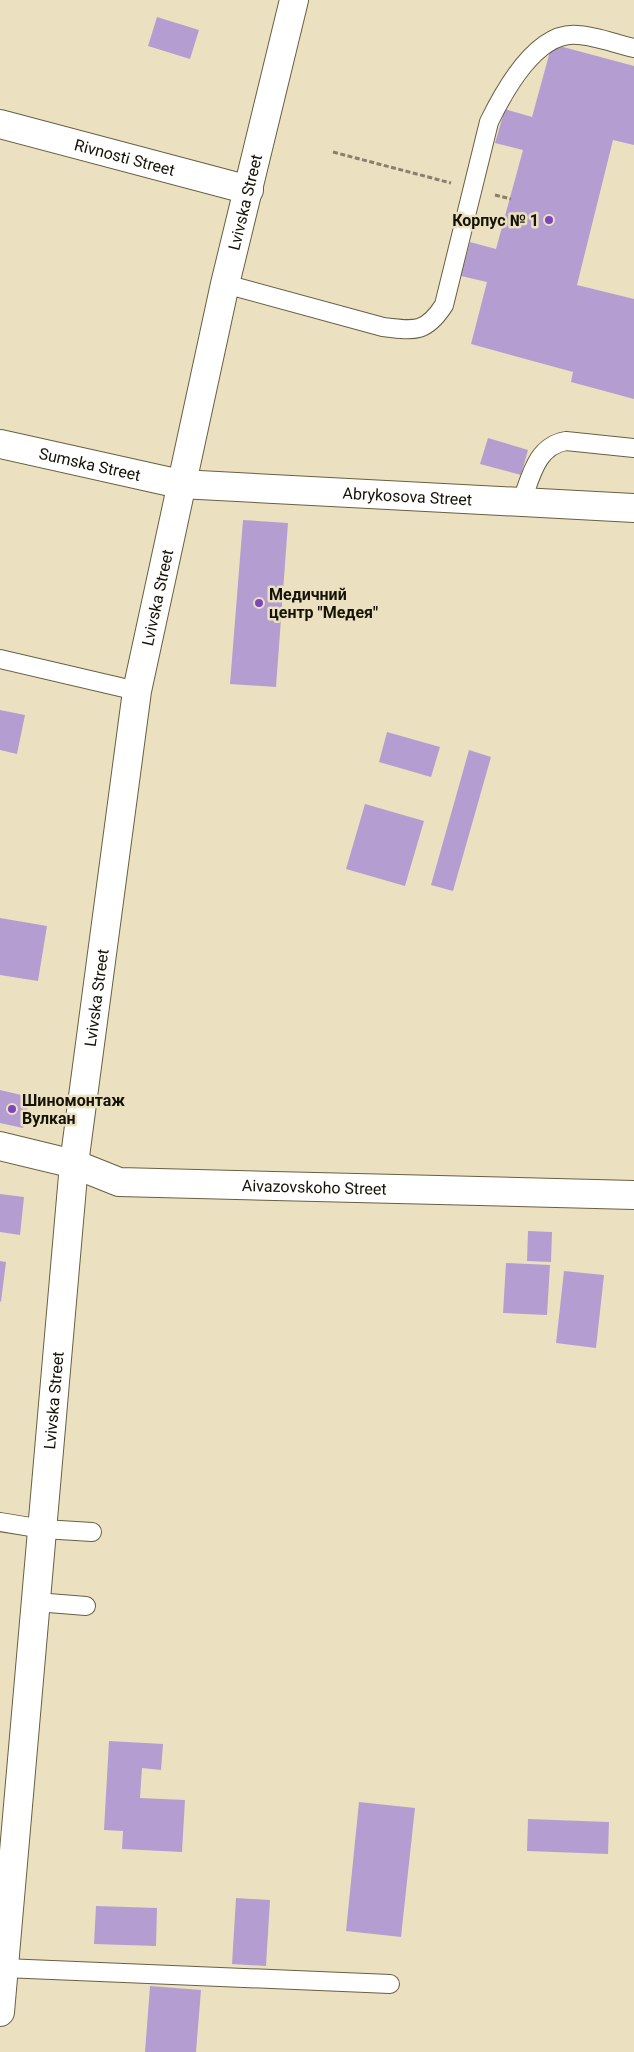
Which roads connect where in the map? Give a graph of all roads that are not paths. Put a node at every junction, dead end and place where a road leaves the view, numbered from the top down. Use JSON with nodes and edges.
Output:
{"nodes":[{"id":1,"x":294,"y":0,"type":"edge"},
{"id":2,"x":634,"y":48,"type":"edge"},
{"id":3,"x":0,"y":124,"type":"edge"},
{"id":4,"x":249,"y":190,"type":"junction"},
{"id":5,"x":225,"y":284,"type":"junction"},
{"id":6,"x":0,"y":444,"type":"edge"},
{"id":7,"x":634,"y":448,"type":"edge"},
{"id":8,"x":180,"y":484,"type":"junction"},
{"id":9,"x":521,"y":503,"type":"junction"},
{"id":10,"x":634,"y":508,"type":"edge"},
{"id":11,"x":0,"y":659,"type":"edge"},
{"id":12,"x":137,"y":691,"type":"junction"},
{"id":13,"x":0,"y":1146,"type":"edge"},
{"id":14,"x":74,"y":1164,"type":"junction"},
{"id":15,"x":634,"y":1196,"type":"edge"},
{"id":16,"x":0,"y":1522,"type":"edge"},
{"id":17,"x":42,"y":1529,"type":"junction"},
{"id":18,"x":92,"y":1532,"type":"dead end"},
{"id":19,"x":36,"y":1602,"type":"junction"},
{"id":20,"x":86,"y":1606,"type":"dead end"},
{"id":21,"x":4,"y":1968,"type":"junction"},
{"id":22,"x":390,"y":1984,"type":"dead end"},
{"id":23,"x":0,"y":2012,"type":"edge"}],
"edges":[{"from":1,"to":4,"type":"main road","name":"Lvivska Street"},
{"from":2,"to":5,"type":"lane"},
{"from":3,"to":4,"type":"main road","name":"Rivnosti Street"},
{"from":4,"to":5,"type":"main road","name":"Lvivska Street"},
{"from":5,"to":8,"type":"main road","name":"Lvivska Street"},
{"from":6,"to":8,"type":"main road","name":"Sumska Street"},
{"from":7,"to":9,"type":"lane"},
{"from":8,"to":9,"type":"main road","name":"Abrykosova Street"},
{"from":8,"to":12,"type":"main road","name":"Lvivska Street"},
{"from":9,"to":10,"type":"main road","name":"Abrykosova Street"},
{"from":11,"to":12,"type":"lane"},
{"from":12,"to":14,"type":"main road","name":"Lvivska Street"},
{"from":13,"to":14,"type":"main road","name":"Aivazovskoho Street"},
{"from":14,"to":15,"type":"main road","name":"Aivazovskoho Street"},
{"from":14,"to":17,"type":"main road","name":"Lvivska Street"},
{"from":16,"to":17,"type":"lane"},
{"from":17,"to":18,"type":"lane"},
{"from":17,"to":19,"type":"main road","name":"Lvivska Street"},
{"from":19,"to":20,"type":"lane"},
{"from":19,"to":21,"type":"main road","name":"Lvivska Street"},
{"from":21,"to":22,"type":"lane"},
{"from":21,"to":23,"type":"main road","name":"Lvivska Street"}]}
